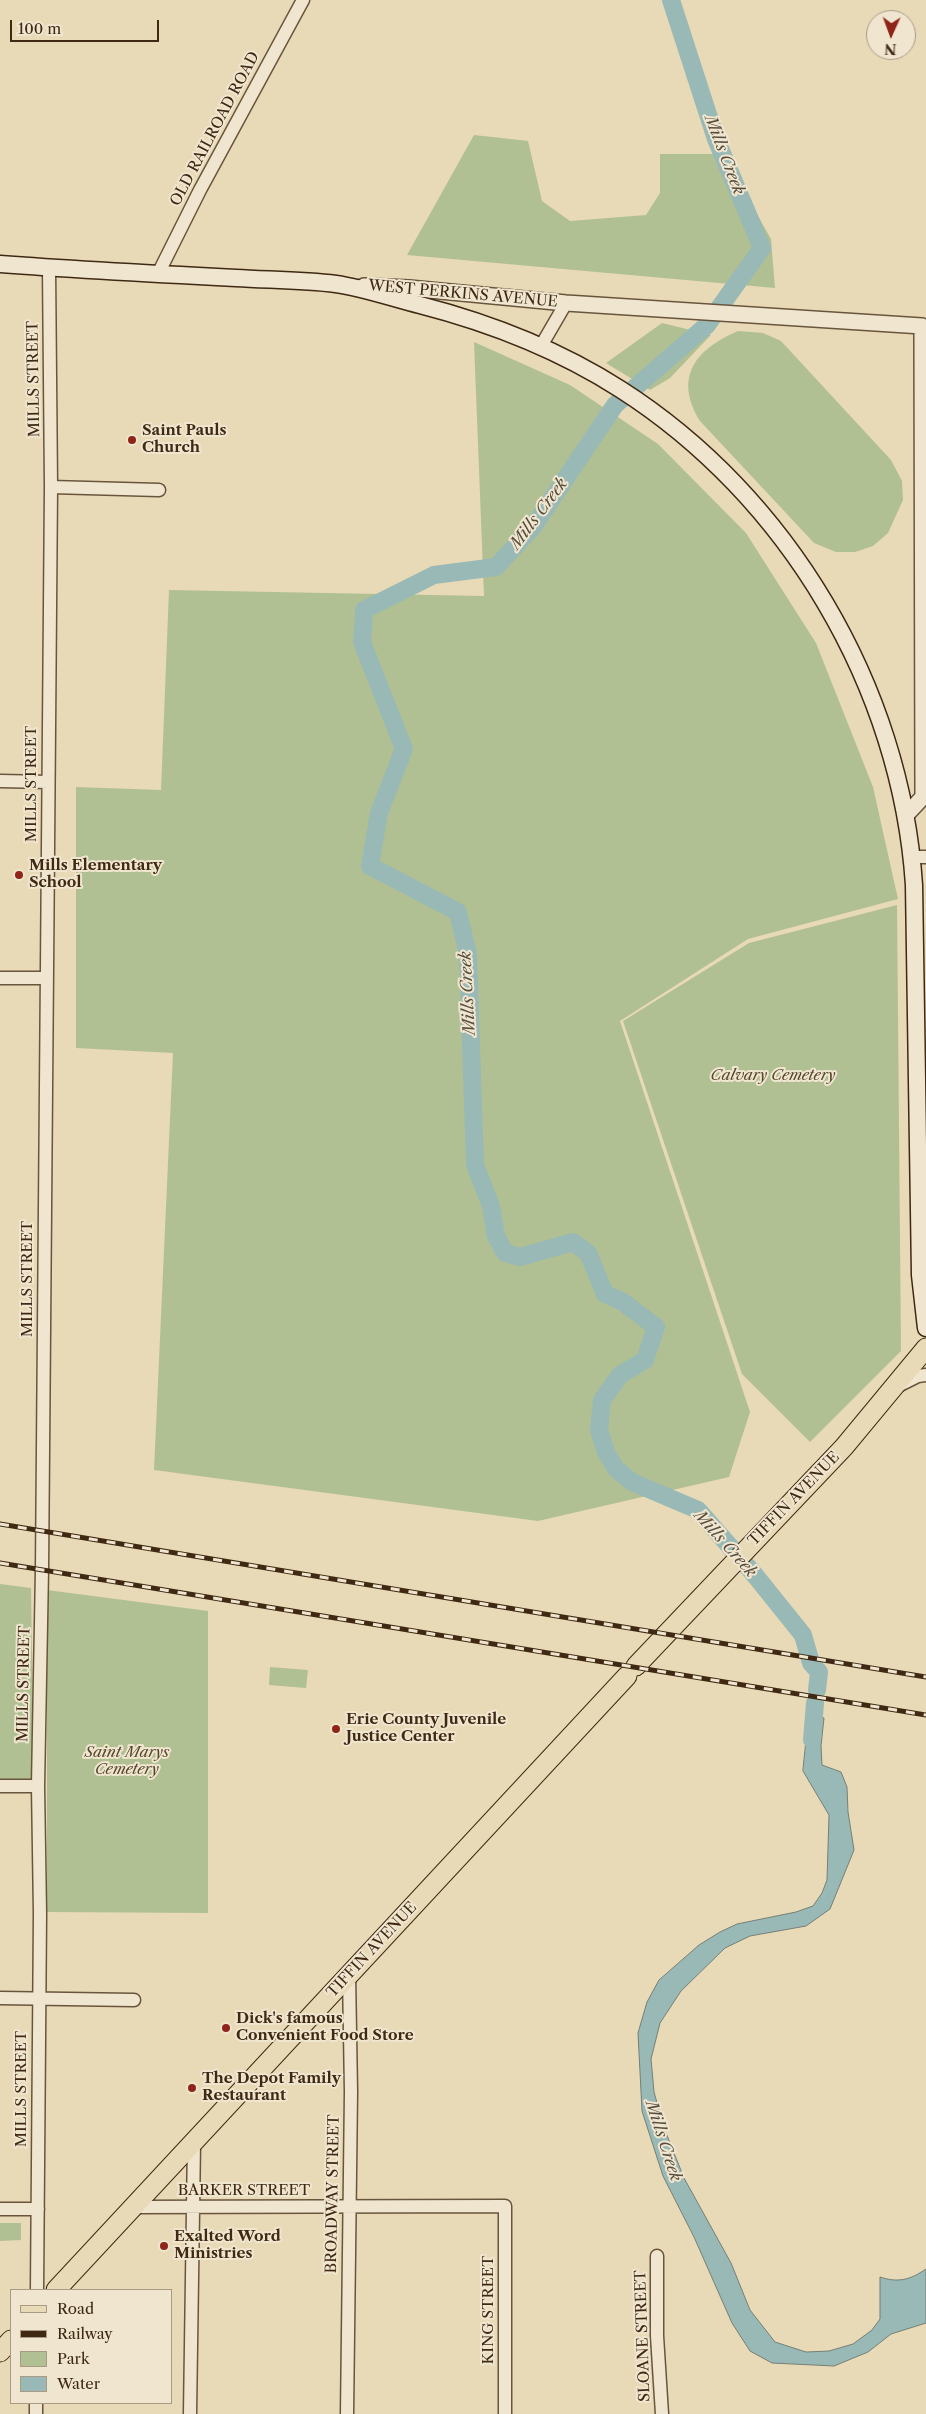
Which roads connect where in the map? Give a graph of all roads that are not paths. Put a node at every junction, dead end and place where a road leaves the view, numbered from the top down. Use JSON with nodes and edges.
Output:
{"nodes":[{"id":1,"x":303,"y":0,"type":"edge"},
{"id":2,"x":0,"y":264,"type":"edge"},
{"id":3,"x":49,"y":268,"type":"junction"},
{"id":4,"x":158,"y":274,"type":"junction"},
{"id":5,"x":337,"y":284,"type":"junction"},
{"id":6,"x":566,"y":303,"type":"junction"},
{"id":7,"x":924,"y":326,"type":"edge"},
{"id":8,"x":541,"y":346,"type":"junction"},
{"id":9,"x":51,"y":487,"type":"junction"},
{"id":10,"x":160,"y":490,"type":"dead end"},
{"id":11,"x":925,"y":628,"type":"edge"},
{"id":12,"x":0,"y":782,"type":"edge"},
{"id":13,"x":48,"y":782,"type":"junction"},
{"id":14,"x":906,"y":815,"type":"junction"},
{"id":15,"x":919,"y":857,"type":"edge"},
{"id":16,"x":0,"y":978,"type":"edge"},
{"id":17,"x":46,"y":978,"type":"junction"},
{"id":18,"x":923,"y":1276,"type":"edge"},
{"id":19,"x":926,"y":1328,"type":"edge"},
{"id":20,"x":926,"y":1348,"type":"edge"},
{"id":21,"x":926,"y":1375,"type":"edge"},
{"id":22,"x":891,"y":1390,"type":"junction"},
{"id":23,"x":0,"y":1786,"type":"edge"},
{"id":24,"x":38,"y":1786,"type":"junction"},
{"id":25,"x":349,"y":1974,"type":"junction"},
{"id":26,"x":0,"y":1998,"type":"edge"},
{"id":27,"x":39,"y":1999,"type":"junction"},
{"id":28,"x":134,"y":2000,"type":"dead end"},
{"id":29,"x":194,"y":2142,"type":"junction"},
{"id":30,"x":505,"y":2206,"type":"joint"},
{"id":31,"x":133,"y":2207,"type":"junction"},
{"id":32,"x":349,"y":2207,"type":"junction"},
{"id":33,"x":193,"y":2208,"type":"junction"},
{"id":34,"x":0,"y":2209,"type":"edge"},
{"id":35,"x":38,"y":2209,"type":"junction"},
{"id":36,"x":657,"y":2256,"type":"dead end"},
{"id":37,"x":37,"y":2289,"type":"edge"},
{"id":38,"x":57,"y":2289,"type":"edge"},
{"id":39,"x":10,"y":2341,"type":"edge"},
{"id":40,"x":0,"y":2352,"type":"edge"},
{"id":41,"x":190,"y":2414,"type":"edge"},
{"id":42,"x":347,"y":2414,"type":"edge"},
{"id":43,"x":505,"y":2414,"type":"edge"},
{"id":44,"x":662,"y":2414,"type":"edge"}],
"edges":[{"from":1,"to":4,"type":"street","name":"OLD RAILROAD ROAD"},
{"from":2,"to":3,"type":"main road","name":"WEST PERKINS AVENUE"},
{"from":3,"to":4,"type":"main road","name":"WEST PERKINS AVENUE"},
{"from":3,"to":9,"type":"street","name":"MILLS STREET"},
{"from":4,"to":5,"type":"main road","name":"WEST PERKINS AVENUE"},
{"from":5,"to":6,"type":"street","name":"WEST PERKINS AVENUE"},
{"from":5,"to":8,"type":"main road"},
{"from":6,"to":7,"type":"street","name":"WEST PERKINS AVENUE"},
{"from":6,"to":8,"type":"street"},
{"from":7,"to":11,"type":"street"},
{"from":8,"to":14,"type":"main road"},
{"from":9,"to":10,"type":"street"},
{"from":9,"to":13,"type":"street","name":"MILLS STREET"},
{"from":11,"to":14,"type":"street"},
{"from":12,"to":13,"type":"street"},
{"from":13,"to":17,"type":"street","name":"MILLS STREET"},
{"from":14,"to":15,"type":"main road"},
{"from":15,"to":18,"type":"main road"},
{"from":16,"to":17,"type":"street"},
{"from":17,"to":24,"type":"street","name":"MILLS STREET"},
{"from":18,"to":19,"type":"main road"},
{"from":20,"to":22,"type":"main road","name":"TIFFIN AVENUE"},
{"from":21,"to":22,"type":"street"},
{"from":22,"to":25,"type":"main road","name":"TIFFIN AVENUE"},
{"from":23,"to":24,"type":"street"},
{"from":24,"to":27,"type":"street","name":"MILLS STREET"},
{"from":25,"to":29,"type":"main road","name":"TIFFIN AVENUE"},
{"from":25,"to":32,"type":"street","name":"BROADWAY STREET"},
{"from":26,"to":27,"type":"street"},
{"from":27,"to":28,"type":"street"},
{"from":27,"to":35,"type":"street","name":"MILLS STREET"},
{"from":29,"to":31,"type":"main road","name":"TIFFIN AVENUE"},
{"from":29,"to":33,"type":"street"},
{"from":30,"to":32,"type":"street","name":"BARKER STREET"},
{"from":30,"to":43,"type":"street","name":"KING STREET"},
{"from":31,"to":33,"type":"street","name":"BARKER STREET"},
{"from":31,"to":38,"type":"main road","name":"TIFFIN AVENUE"},
{"from":32,"to":33,"type":"street","name":"BARKER STREET"},
{"from":32,"to":42,"type":"street","name":"BROADWAY STREET"},
{"from":33,"to":41,"type":"street"},
{"from":34,"to":35,"type":"street"},
{"from":35,"to":37,"type":"street","name":"MILLS STREET"},
{"from":36,"to":44,"type":"street","name":"SLOANE STREET"},
{"from":39,"to":40,"type":"main road"}]}
